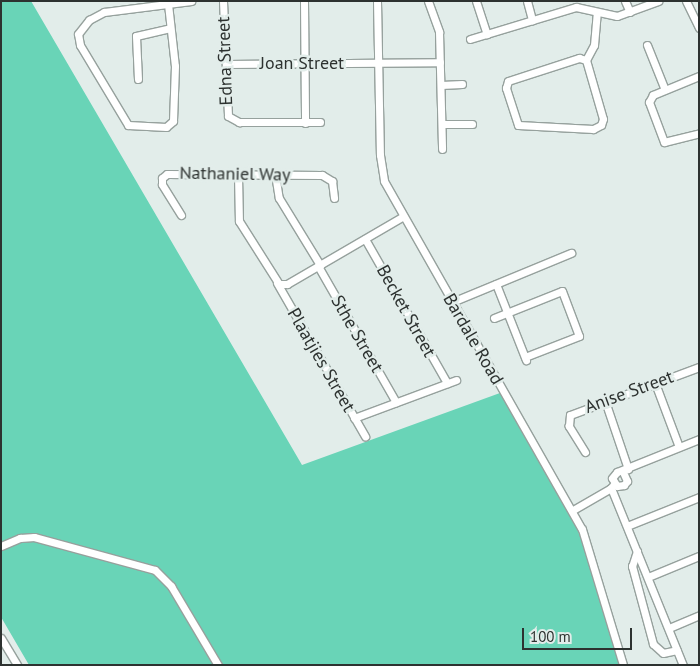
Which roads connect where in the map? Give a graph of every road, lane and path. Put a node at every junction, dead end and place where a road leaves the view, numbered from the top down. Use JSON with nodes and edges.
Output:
{"nodes":[{"id":1,"x":191,"y":1,"type":"edge"},
{"id":2,"x":223,"y":1,"type":"edge"},
{"id":3,"x":304,"y":1,"type":"edge"},
{"id":4,"x":377,"y":1,"type":"edge"},
{"id":5,"x":428,"y":1,"type":"edge"},
{"id":6,"x":476,"y":1,"type":"edge"},
{"id":7,"x":526,"y":1,"type":"edge"},
{"id":8,"x":625,"y":1,"type":"edge"},
{"id":9,"x":658,"y":1,"type":"edge"},
{"id":10,"x":686,"y":1,"type":"edge"},
{"id":11,"x":168,"y":4,"type":"junction"},
{"id":12,"x":575,"y":4,"type":"edge"},
{"id":13,"x":597,"y":12,"type":"junction"},
{"id":14,"x":630,"y":12,"type":"junction"},
{"id":15,"x":532,"y":20,"type":"junction"},
{"id":16,"x":170,"y":28,"type":"junction"},
{"id":17,"x":699,"y":28,"type":"edge"},
{"id":18,"x":486,"y":34,"type":"junction"},
{"id":19,"x":470,"y":39,"type":"dead end"},
{"id":20,"x":647,"y":45,"type":"dead end"},
{"id":21,"x":586,"y":60,"type":"junction"},
{"id":22,"x":440,"y":62,"type":"junction"},
{"id":23,"x":304,"y":63,"type":"junction"},
{"id":24,"x":378,"y":63,"type":"junction"},
{"id":25,"x":226,"y":64,"type":"junction"},
{"id":26,"x":699,"y":76,"type":"edge"},
{"id":27,"x":138,"y":79,"type":"dead end"},
{"id":28,"x":462,"y":84,"type":"dead end"},
{"id":29,"x":440,"y":85,"type":"junction"},
{"id":30,"x":665,"y":90,"type":"junction"},
{"id":31,"x":320,"y":122,"type":"dead end"},
{"id":32,"x":305,"y":123,"type":"junction"},
{"id":33,"x":442,"y":124,"type":"junction"},
{"id":34,"x":472,"y":124,"type":"dead end"},
{"id":35,"x":699,"y":133,"type":"edge"},
{"id":36,"x":442,"y":149,"type":"dead end"},
{"id":37,"x":275,"y":174,"type":"junction"},
{"id":38,"x":238,"y":175,"type":"junction"},
{"id":39,"x":334,"y":198,"type":"dead end"},
{"id":40,"x":180,"y":215,"type":"dead end"},
{"id":41,"x":402,"y":216,"type":"junction"},
{"id":42,"x":365,"y":238,"type":"junction"},
{"id":43,"x":571,"y":252,"type":"dead end"},
{"id":44,"x":319,"y":266,"type":"junction"},
{"id":45,"x":276,"y":282,"type":"junction"},
{"id":46,"x":496,"y":284,"type":"junction"},
{"id":47,"x":452,"y":302,"type":"junction"},
{"id":48,"x":507,"y":313,"type":"junction"},
{"id":49,"x":494,"y":318,"type":"dead end"},
{"id":50,"x":699,"y":366,"type":"edge"},
{"id":51,"x":456,"y":380,"type":"dead end"},
{"id":52,"x":447,"y":383,"type":"junction"},
{"id":53,"x":654,"y":383,"type":"junction"},
{"id":54,"x":605,"y":401,"type":"junction"},
{"id":55,"x":396,"y":402,"type":"junction"},
{"id":56,"x":354,"y":418,"type":"junction"},
{"id":57,"x":365,"y":436,"type":"dead end"},
{"id":58,"x":699,"y":439,"type":"edge"},
{"id":59,"x":679,"y":447,"type":"junction"},
{"id":60,"x":584,"y":452,"type":"dead end"},
{"id":61,"x":625,"y":470,"type":"junction"},
{"id":62,"x":612,"y":486,"type":"junction"},
{"id":63,"x":699,"y":497,"type":"edge"},
{"id":64,"x":573,"y":510,"type":"junction"},
{"id":65,"x":628,"y":526,"type":"junction"},
{"id":66,"x":1,"y":546,"type":"edge"},
{"id":67,"x":637,"y":550,"type":"junction"},
{"id":68,"x":699,"y":556,"type":"edge"},
{"id":69,"x":648,"y":577,"type":"junction"},
{"id":70,"x":699,"y":615,"type":"edge"},
{"id":71,"x":669,"y":628,"type":"junction"},
{"id":72,"x":1,"y":638,"type":"edge"},
{"id":73,"x":677,"y":650,"type":"junction"},
{"id":74,"x":17,"y":665,"type":"edge"},
{"id":75,"x":218,"y":665,"type":"edge"},
{"id":76,"x":623,"y":665,"type":"edge"},
{"id":77,"x":683,"y":665,"type":"edge"}],
"edges":[{"from":1,"to":11,"type":"street"},
{"from":2,"to":25,"type":"street","name":"Edna Street"},
{"from":3,"to":23,"type":"street"},
{"from":4,"to":24,"type":"street","name":"Bardale Road"},
{"from":5,"to":22,"type":"street"},
{"from":6,"to":18,"type":"street"},
{"from":7,"to":15,"type":"street"},
{"from":8,"to":14,"type":"street"},
{"from":9,"to":14,"type":"street"},
{"from":10,"to":17,"type":"street"},
{"from":11,"to":16,"type":"street"},
{"from":11,"to":16,"type":"street"},
{"from":12,"to":13,"type":"street"},
{"from":12,"to":15,"type":"street"},
{"from":13,"to":14,"type":"street"},
{"from":13,"to":21,"type":"street"},
{"from":15,"to":18,"type":"street"},
{"from":16,"to":27,"type":"street"},
{"from":18,"to":19,"type":"street"},
{"from":20,"to":30,"type":"street"},
{"from":21,"to":21,"type":"street"},
{"from":22,"to":24,"type":"street","name":"Joan Street"},
{"from":22,"to":29,"type":"street"},
{"from":23,"to":24,"type":"street","name":"Joan Street"},
{"from":23,"to":25,"type":"street","name":"Joan Street"},
{"from":23,"to":32,"type":"street"},
{"from":24,"to":41,"type":"street","name":"Bardale Road"},
{"from":25,"to":32,"type":"street","name":"Edna Street"},
{"from":26,"to":30,"type":"street"},
{"from":28,"to":29,"type":"street"},
{"from":29,"to":33,"type":"street"},
{"from":30,"to":35,"type":"street"},
{"from":31,"to":32,"type":"street","name":"Edna Street"},
{"from":33,"to":34,"type":"street"},
{"from":33,"to":36,"type":"street"},
{"from":37,"to":38,"type":"street","name":"Nathaniel Way"},
{"from":37,"to":39,"type":"street","name":"Nathaniel Way"},
{"from":37,"to":44,"type":"street","name":"Sthe Street"},
{"from":38,"to":40,"type":"street","name":"Nathaniel Way"},
{"from":38,"to":45,"type":"street","name":"Plaatjies Street"},
{"from":41,"to":42,"type":"street"},
{"from":41,"to":47,"type":"street","name":"Bardale Road"},
{"from":42,"to":44,"type":"street"},
{"from":42,"to":52,"type":"street","name":"Becket Street"},
{"from":43,"to":46,"type":"street"},
{"from":44,"to":45,"type":"street"},
{"from":44,"to":55,"type":"street","name":"Sthe Street"},
{"from":45,"to":56,"type":"street","name":"Plaatjies Street"},
{"from":46,"to":47,"type":"street"},
{"from":46,"to":48,"type":"street"},
{"from":47,"to":64,"type":"street","name":"Bardale Road"},
{"from":48,"to":48,"type":"street"},
{"from":48,"to":49,"type":"street"},
{"from":50,"to":53,"type":"street","name":"Anise Street"},
{"from":51,"to":52,"type":"street"},
{"from":52,"to":55,"type":"street"},
{"from":53,"to":54,"type":"street","name":"Anise Street"},
{"from":53,"to":59,"type":"street"},
{"from":54,"to":60,"type":"street","name":"Anise Street"},
{"from":54,"to":61,"type":"street"},
{"from":55,"to":56,"type":"street"},
{"from":56,"to":57,"type":"street","name":"Plaatjies Street"},
{"from":58,"to":59,"type":"street"},
{"from":59,"to":61,"type":"street"},
{"from":61,"to":62,"type":"street"},
{"from":61,"to":62,"type":"street"},
{"from":62,"to":64,"type":"street"},
{"from":62,"to":65,"type":"street"},
{"from":63,"to":65,"type":"street"},
{"from":64,"to":76,"type":"street","name":"Bardale Road"},
{"from":65,"to":67,"type":"street"},
{"from":66,"to":75,"type":"street"},
{"from":67,"to":69,"type":"street"},
{"from":67,"to":73,"type":"street"},
{"from":68,"to":69,"type":"street"},
{"from":69,"to":71,"type":"street"},
{"from":70,"to":71,"type":"street"},
{"from":71,"to":73,"type":"street"},
{"from":72,"to":74,"type":"street"},
{"from":73,"to":77,"type":"street"}]}
